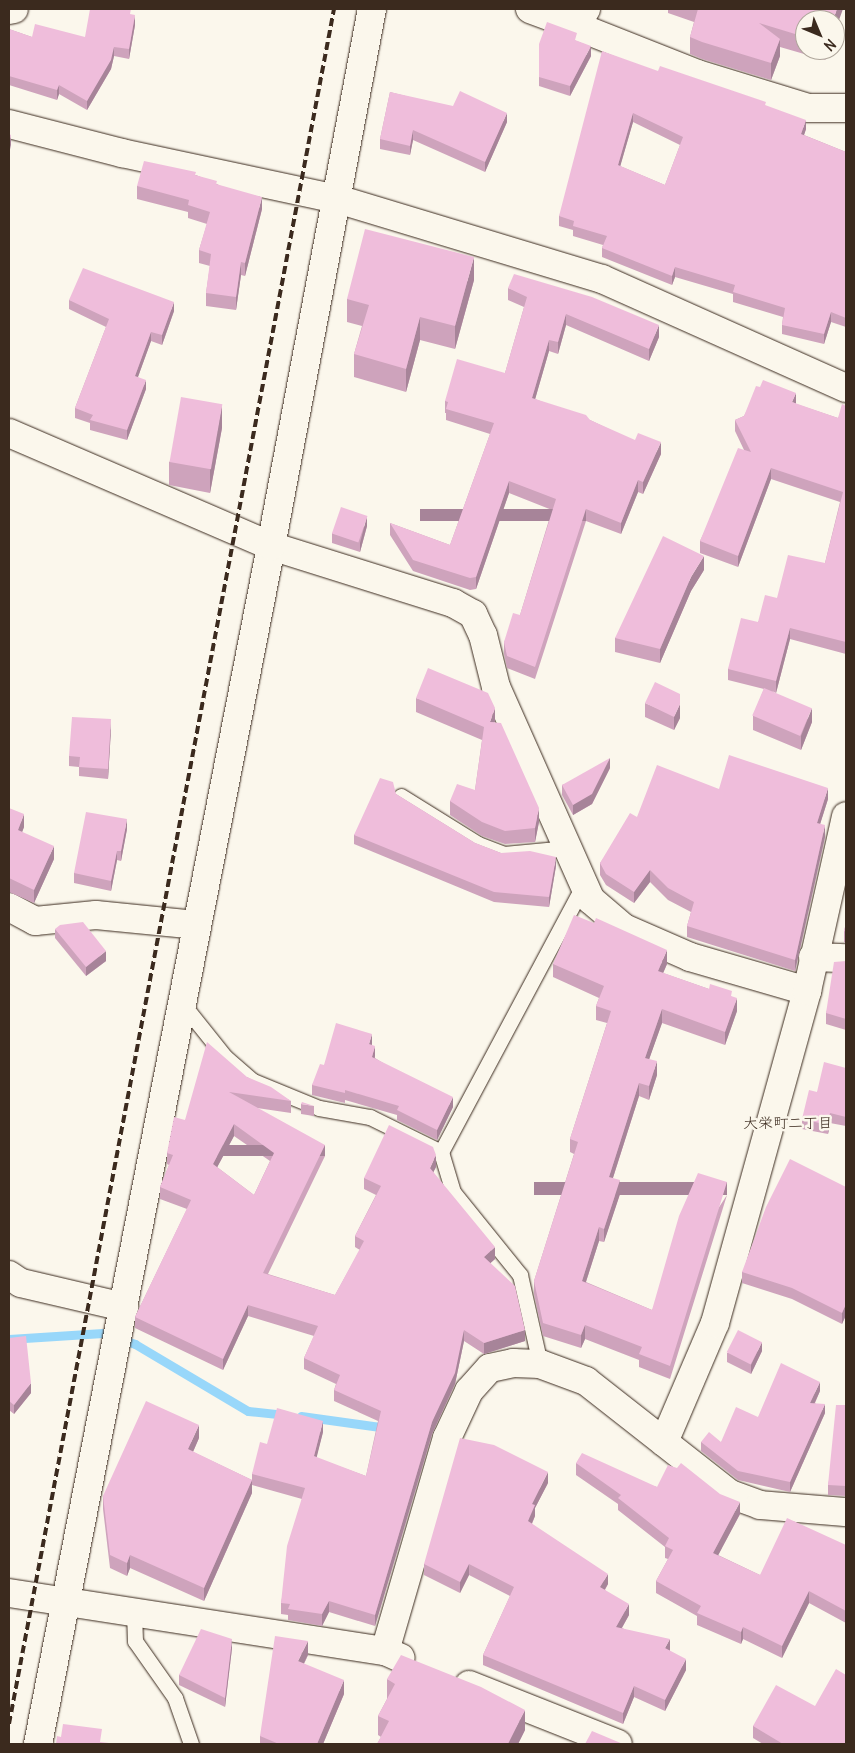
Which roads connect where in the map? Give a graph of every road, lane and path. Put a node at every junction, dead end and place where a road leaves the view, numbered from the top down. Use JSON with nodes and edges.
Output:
{"nodes":[{"id":1,"x":14,"y":9,"type":"edge"},
{"id":2,"x":372,"y":9,"type":"edge"},
{"id":3,"x":530,"y":9,"type":"edge"},
{"id":4,"x":9,"y":10,"type":"edge"},
{"id":5,"x":581,"y":17,"type":"edge"},
{"id":6,"x":846,"y":108,"type":"edge"},
{"id":7,"x":9,"y":124,"type":"edge"},
{"id":8,"x":337,"y":199,"type":"junction"},
{"id":9,"x":846,"y":388,"type":"edge"},
{"id":10,"x":9,"y":433,"type":"edge"},
{"id":11,"x":272,"y":546,"type":"junction"},
{"id":12,"x":400,"y":796,"type":"edge"},
{"id":13,"x":846,"y":816,"type":"edge"},
{"id":14,"x":568,"y":848,"type":"junction"},
{"id":15,"x":584,"y":884,"type":"junction"},
{"id":16,"x":9,"y":907,"type":"edge"},
{"id":17,"x":196,"y":925,"type":"junction"},
{"id":18,"x":813,"y":957,"type":"junction"},
{"id":19,"x":846,"y":958,"type":"edge"},
{"id":20,"x":807,"y":991,"type":"junction"},
{"id":21,"x":181,"y":1002,"type":"junction"},
{"id":22,"x":441,"y":1152,"type":"junction"},
{"id":23,"x":9,"y":1275,"type":"edge"},
{"id":24,"x":124,"y":1307,"type":"junction"},
{"id":25,"x":540,"y":1364,"type":"junction"},
{"id":26,"x":664,"y":1442,"type":"junction"},
{"id":27,"x":846,"y":1512,"type":"edge"},
{"id":28,"x":9,"y":1593,"type":"edge"},
{"id":29,"x":65,"y":1601,"type":"junction"},
{"id":30,"x":134,"y":1612,"type":"junction"},
{"id":31,"x":385,"y":1651,"type":"junction"},
{"id":32,"x":421,"y":1666,"type":"edge"},
{"id":33,"x":448,"y":1676,"type":"edge"},
{"id":34,"x":38,"y":1744,"type":"edge"},
{"id":35,"x":191,"y":1744,"type":"edge"},
{"id":36,"x":618,"y":1744,"type":"edge"}],
"edges":[{"from":1,"to":4,"type":"street"},
{"from":2,"to":8,"type":"street"},
{"from":3,"to":5,"type":"street"},
{"from":5,"to":6,"type":"street"},
{"from":7,"to":8,"type":"street"},
{"from":8,"to":9,"type":"street"},
{"from":8,"to":11,"type":"street"},
{"from":10,"to":11,"type":"street"},
{"from":11,"to":14,"type":"street"},
{"from":11,"to":17,"type":"street"},
{"from":12,"to":14,"type":"lane"},
{"from":13,"to":18,"type":"street"},
{"from":14,"to":15,"type":"street"},
{"from":15,"to":20,"type":"street"},
{"from":15,"to":22,"type":"lane"},
{"from":16,"to":17,"type":"street"},
{"from":17,"to":21,"type":"street"},
{"from":18,"to":19,"type":"street"},
{"from":18,"to":20,"type":"street"},
{"from":20,"to":26,"type":"street"},
{"from":21,"to":22,"type":"lane"},
{"from":21,"to":24,"type":"street"},
{"from":22,"to":25,"type":"lane"},
{"from":23,"to":24,"type":"street"},
{"from":24,"to":29,"type":"street"},
{"from":25,"to":26,"type":"street"},
{"from":25,"to":31,"type":"street"},
{"from":26,"to":27,"type":"street"},
{"from":28,"to":29,"type":"street"},
{"from":29,"to":30,"type":"street"},
{"from":29,"to":34,"type":"street"},
{"from":30,"to":31,"type":"street"},
{"from":30,"to":35,"type":"lane"},
{"from":31,"to":32,"type":"street"},
{"from":33,"to":36,"type":"street"}]}
